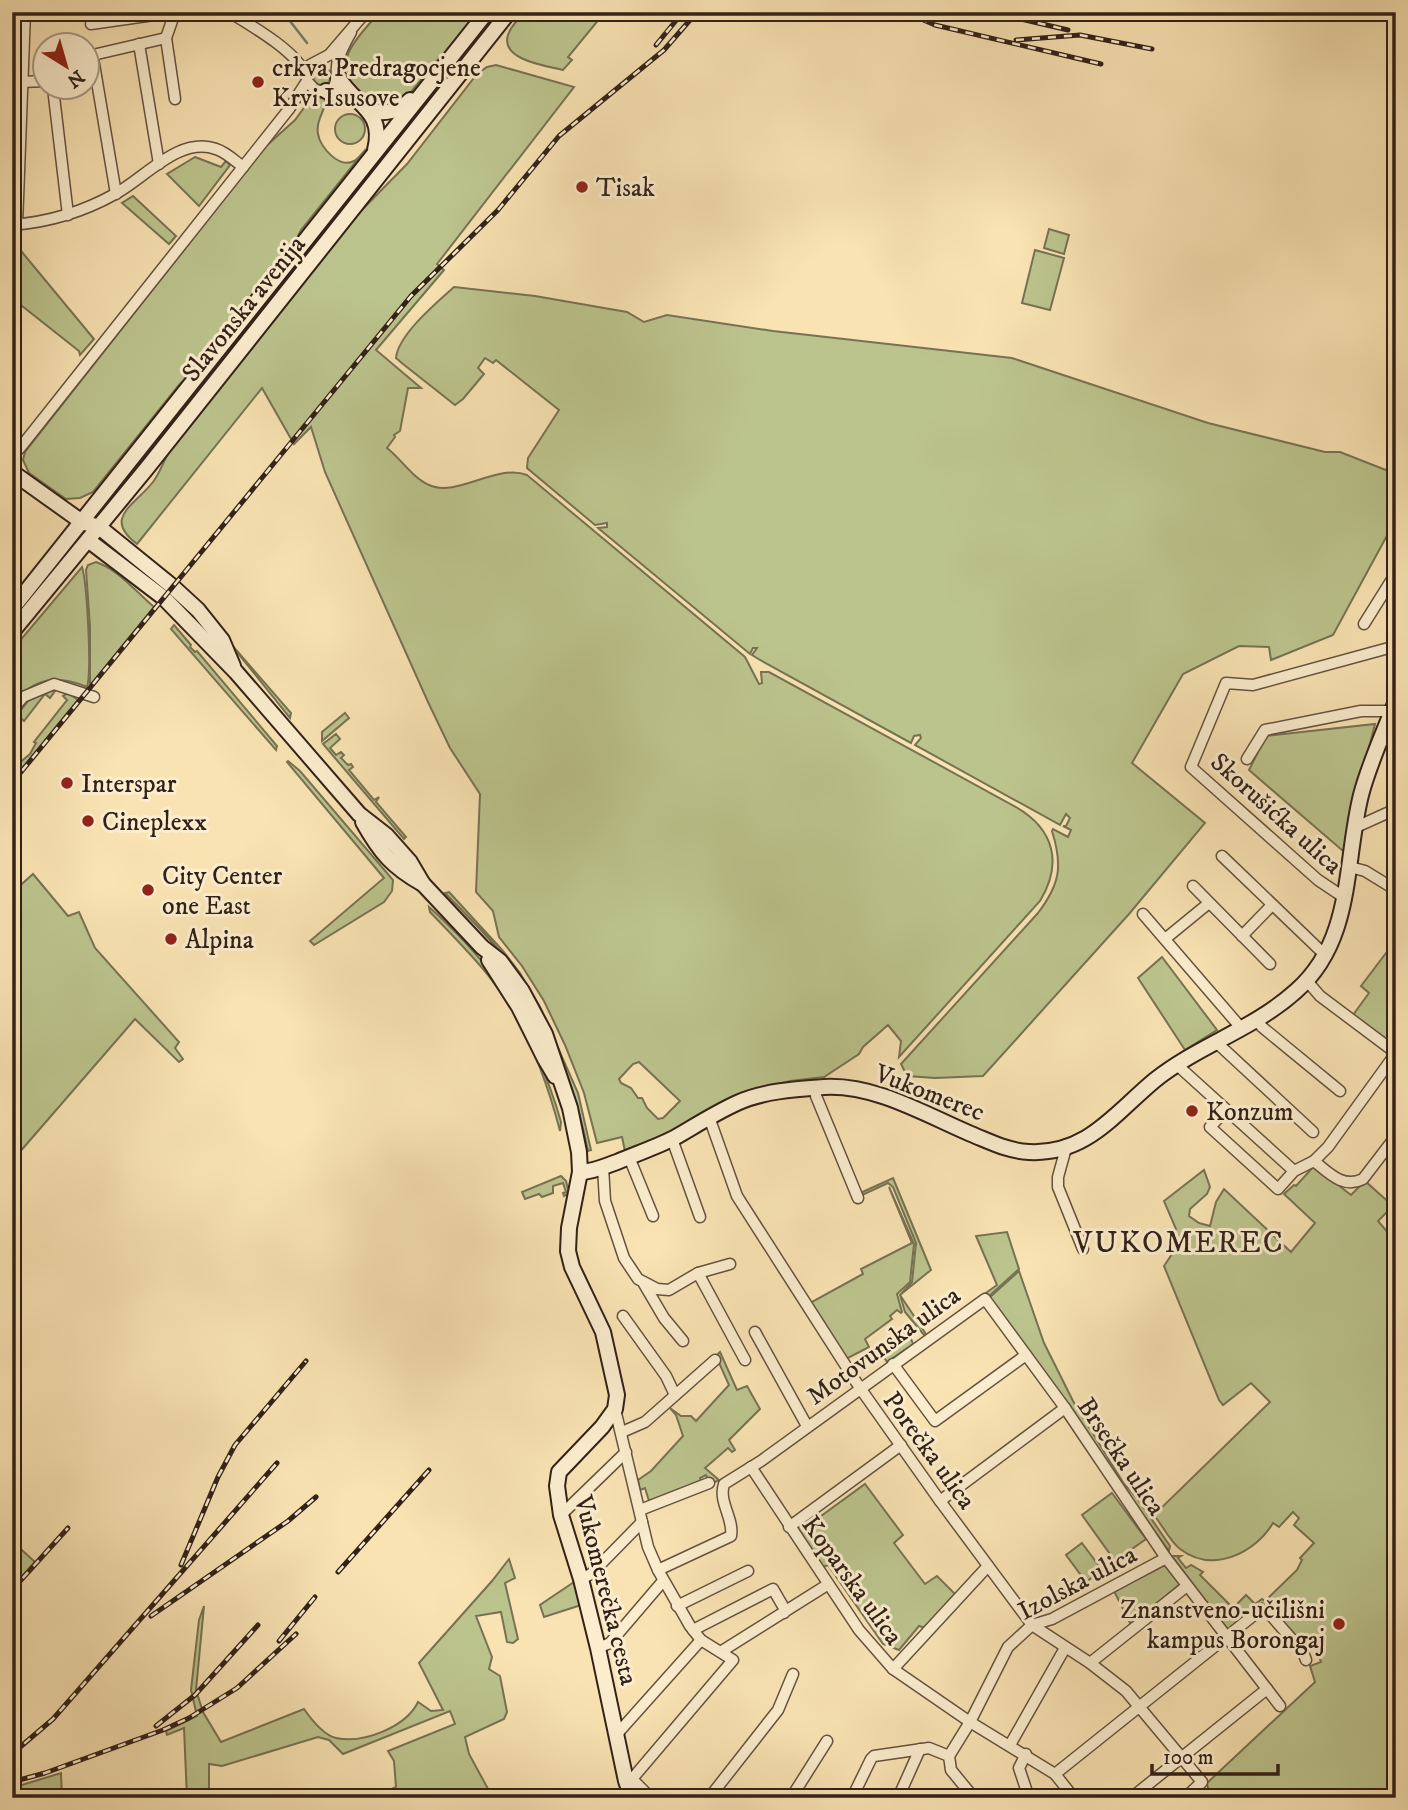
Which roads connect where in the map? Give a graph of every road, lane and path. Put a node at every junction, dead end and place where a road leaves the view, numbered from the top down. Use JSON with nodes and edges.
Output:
{"nodes":[{"id":1,"x":17,"y":12,"type":"edge"},
{"id":2,"x":25,"y":12,"type":"edge"},
{"id":3,"x":175,"y":12,"type":"edge"},
{"id":4,"x":229,"y":12,"type":"edge"},
{"id":5,"x":366,"y":12,"type":"edge"},
{"id":6,"x":487,"y":12,"type":"edge"},
{"id":7,"x":509,"y":12,"type":"edge"},
{"id":8,"x":12,"y":19,"type":"edge"},
{"id":9,"x":91,"y":24,"type":"dead end"},
{"id":10,"x":351,"y":32,"type":"junction"},
{"id":11,"x":166,"y":38,"type":"junction"},
{"id":12,"x":139,"y":44,"type":"junction"},
{"id":13,"x":284,"y":50,"type":"junction"},
{"id":14,"x":319,"y":60,"type":"junction"},
{"id":15,"x":337,"y":73,"type":"junction"},
{"id":16,"x":307,"y":78,"type":"junction"},
{"id":17,"x":21,"y":82,"type":"junction"},
{"id":18,"x":32,"y":82,"type":"edge"},
{"id":19,"x":428,"y":86,"type":"junction"},
{"id":20,"x":323,"y":91,"type":"junction"},
{"id":21,"x":174,"y":99,"type":"dead end"},
{"id":22,"x":356,"y":100,"type":"junction"},
{"id":23,"x":55,"y":102,"type":"edge"},
{"id":24,"x":289,"y":109,"type":"junction"},
{"id":25,"x":370,"y":111,"type":"junction"},
{"id":26,"x":375,"y":151,"type":"junction"},
{"id":27,"x":159,"y":164,"type":"junction"},
{"id":28,"x":243,"y":167,"type":"junction"},
{"id":29,"x":116,"y":194,"type":"junction"},
{"id":30,"x":68,"y":215,"type":"junction"},
{"id":31,"x":14,"y":225,"type":"edge"},
{"id":32,"x":12,"y":455,"type":"edge"},
{"id":33,"x":12,"y":472,"type":"edge"},
{"id":34,"x":82,"y":522,"type":"junction"},
{"id":35,"x":99,"y":527,"type":"junction"},
{"id":36,"x":88,"y":540,"type":"junction"},
{"id":37,"x":1395,"y":578,"type":"edge"},
{"id":38,"x":12,"y":609,"type":"edge"},
{"id":39,"x":1364,"y":624,"type":"dead end"},
{"id":40,"x":12,"y":632,"type":"edge"},
{"id":41,"x":1396,"y":646,"type":"edge"},
{"id":42,"x":236,"y":672,"type":"junction"},
{"id":43,"x":94,"y":697,"type":"dead end"},
{"id":44,"x":1394,"y":706,"type":"edge"},
{"id":45,"x":12,"y":710,"type":"edge"},
{"id":46,"x":1247,"y":759,"type":"dead end"},
{"id":47,"x":1396,"y":809,"type":"edge"},
{"id":48,"x":1354,"y":828,"type":"junction"},
{"id":49,"x":1222,"y":856,"type":"dead end"},
{"id":50,"x":1350,"y":867,"type":"junction"},
{"id":51,"x":1193,"y":886,"type":"dead end"},
{"id":52,"x":1396,"y":890,"type":"edge"},
{"id":53,"x":1345,"y":898,"type":"junction"},
{"id":54,"x":1209,"y":903,"type":"junction"},
{"id":55,"x":1272,"y":905,"type":"junction"},
{"id":56,"x":1143,"y":914,"type":"dead end"},
{"id":57,"x":1242,"y":936,"type":"junction"},
{"id":58,"x":1165,"y":939,"type":"junction"},
{"id":59,"x":1325,"y":955,"type":"junction"},
{"id":60,"x":1270,"y":964,"type":"dead end"},
{"id":61,"x":1307,"y":981,"type":"junction"},
{"id":62,"x":1257,"y":1020,"type":"junction"},
{"id":63,"x":1242,"y":1029,"type":"junction"},
{"id":64,"x":1216,"y":1042,"type":"junction"},
{"id":65,"x":1396,"y":1054,"type":"edge"},
{"id":66,"x":1176,"y":1064,"type":"junction"},
{"id":67,"x":815,"y":1088,"type":"junction"},
{"id":68,"x":1340,"y":1091,"type":"dead end"},
{"id":69,"x":1226,"y":1110,"type":"junction"},
{"id":70,"x":709,"y":1117,"type":"junction"},
{"id":71,"x":1313,"y":1132,"type":"dead end"},
{"id":72,"x":1396,"y":1136,"type":"edge"},
{"id":73,"x":672,"y":1139,"type":"junction"},
{"id":74,"x":1066,"y":1148,"type":"junction"},
{"id":75,"x":629,"y":1157,"type":"junction"},
{"id":76,"x":1314,"y":1161,"type":"junction"},
{"id":77,"x":603,"y":1167,"type":"junction"},
{"id":78,"x":1294,"y":1171,"type":"junction"},
{"id":79,"x":580,"y":1172,"type":"junction"},
{"id":80,"x":858,"y":1198,"type":"dead end"},
{"id":81,"x":653,"y":1216,"type":"dead end"},
{"id":82,"x":700,"y":1217,"type":"dead end"},
{"id":83,"x":1083,"y":1248,"type":"dead end"},
{"id":84,"x":730,"y":1264,"type":"dead end"},
{"id":85,"x":698,"y":1273,"type":"junction"},
{"id":86,"x":644,"y":1283,"type":"junction"},
{"id":87,"x":985,"y":1298,"type":"joint"},
{"id":88,"x":622,"y":1316,"type":"dead end"},
{"id":89,"x":755,"y":1332,"type":"dead end"},
{"id":90,"x":683,"y":1341,"type":"dead end"},
{"id":91,"x":1026,"y":1355,"type":"junction"},
{"id":92,"x":715,"y":1360,"type":"dead end"},
{"id":93,"x":745,"y":1360,"type":"dead end"},
{"id":94,"x":893,"y":1364,"type":"junction"},
{"id":95,"x":860,"y":1388,"type":"junction"},
{"id":96,"x":675,"y":1395,"type":"junction"},
{"id":97,"x":1065,"y":1408,"type":"junction"},
{"id":98,"x":615,"y":1409,"type":"junction"},
{"id":99,"x":807,"y":1426,"type":"junction"},
{"id":100,"x":622,"y":1432,"type":"junction"},
{"id":101,"x":901,"y":1445,"type":"junction"},
{"id":102,"x":626,"y":1452,"type":"junction"},
{"id":103,"x":751,"y":1467,"type":"junction"},
{"id":104,"x":709,"y":1483,"type":"dead end"},
{"id":105,"x":940,"y":1501,"type":"junction"},
{"id":106,"x":640,"y":1510,"type":"junction"},
{"id":107,"x":561,"y":1515,"type":"junction"},
{"id":108,"x":642,"y":1522,"type":"junction"},
{"id":109,"x":789,"y":1527,"type":"junction"},
{"id":110,"x":1166,"y":1558,"type":"junction"},
{"id":111,"x":988,"y":1566,"type":"junction"},
{"id":112,"x":658,"y":1570,"type":"junction"},
{"id":113,"x":748,"y":1571,"type":"dead end"},
{"id":114,"x":581,"y":1579,"type":"junction"},
{"id":115,"x":663,"y":1581,"type":"junction"},
{"id":116,"x":827,"y":1585,"type":"junction"},
{"id":117,"x":1187,"y":1587,"type":"junction"},
{"id":118,"x":677,"y":1606,"type":"junction"},
{"id":119,"x":784,"y":1613,"type":"junction"},
{"id":120,"x":1032,"y":1625,"type":"junction"},
{"id":121,"x":693,"y":1630,"type":"junction"},
{"id":122,"x":1226,"y":1636,"type":"junction"},
{"id":123,"x":701,"y":1640,"type":"junction"},
{"id":124,"x":598,"y":1648,"type":"junction"},
{"id":125,"x":1065,"y":1648,"type":"junction"},
{"id":126,"x":722,"y":1651,"type":"junction"},
{"id":127,"x":1306,"y":1660,"type":"dead end"},
{"id":128,"x":1090,"y":1663,"type":"junction"},
{"id":129,"x":893,"y":1669,"type":"junction"},
{"id":130,"x":793,"y":1674,"type":"dead end"},
{"id":131,"x":1267,"y":1689,"type":"junction"},
{"id":132,"x":1139,"y":1705,"type":"junction"},
{"id":133,"x":1280,"y":1706,"type":"dead end"},
{"id":134,"x":970,"y":1722,"type":"junction"},
{"id":135,"x":617,"y":1734,"type":"junction"},
{"id":136,"x":827,"y":1741,"type":"dead end"},
{"id":137,"x":1010,"y":1745,"type":"junction"},
{"id":138,"x":920,"y":1749,"type":"junction"},
{"id":139,"x":1026,"y":1754,"type":"junction"},
{"id":140,"x":949,"y":1756,"type":"junction"},
{"id":141,"x":1182,"y":1757,"type":"junction"},
{"id":142,"x":1055,"y":1774,"type":"junction"},
{"id":143,"x":629,"y":1780,"type":"junction"},
{"id":144,"x":632,"y":1798,"type":"edge"},
{"id":145,"x":651,"y":1798,"type":"edge"},
{"id":146,"x":709,"y":1798,"type":"edge"},
{"id":147,"x":791,"y":1798,"type":"edge"},
{"id":148,"x":852,"y":1798,"type":"edge"},
{"id":149,"x":898,"y":1798,"type":"edge"},
{"id":150,"x":974,"y":1798,"type":"edge"},
{"id":151,"x":1029,"y":1798,"type":"edge"},
{"id":152,"x":1074,"y":1798,"type":"edge"},
{"id":153,"x":1131,"y":1798,"type":"edge"},
{"id":154,"x":1185,"y":1798,"type":"edge"}],
"edges":[{"from":1,"to":8,"type":"street"},
{"from":2,"to":17,"type":"street"},
{"from":3,"to":9,"type":"street"},
{"from":3,"to":11,"type":"street"},
{"from":4,"to":13,"type":"street"},
{"from":5,"to":10,"type":"street"},
{"from":6,"to":19,"type":"street","name":"Slavonska avenija"},
{"from":7,"to":35,"type":"street","name":"Slavonska avenija"},
{"from":10,"to":14,"type":"street"},
{"from":10,"to":15,"type":"street"},
{"from":11,"to":12,"type":"street"},
{"from":11,"to":21,"type":"street"},
{"from":12,"to":27,"type":"street"},
{"from":12,"to":29,"type":"street"},
{"from":13,"to":14,"type":"street"},
{"from":13,"to":16,"type":"street"},
{"from":14,"to":15,"type":"street"},
{"from":14,"to":16,"type":"street"},
{"from":15,"to":20,"type":"street"},
{"from":15,"to":22,"type":"street"},
{"from":16,"to":20,"type":"street"},
{"from":16,"to":24,"type":"street"},
{"from":17,"to":18,"type":"street"},
{"from":17,"to":31,"type":"street"},
{"from":19,"to":25,"type":"street"},
{"from":19,"to":26,"type":"street","name":"Slavonska avenija"},
{"from":20,"to":22,"type":"street"},
{"from":20,"to":24,"type":"street"},
{"from":22,"to":25,"type":"street"},
{"from":23,"to":30,"type":"street"},
{"from":24,"to":28,"type":"street"},
{"from":25,"to":26,"type":"street"},
{"from":26,"to":34,"type":"street","name":"Slavonska avenija"},
{"from":27,"to":28,"type":"street"},
{"from":27,"to":29,"type":"street"},
{"from":28,"to":32,"type":"street"},
{"from":29,"to":30,"type":"street"},
{"from":30,"to":31,"type":"street"},
{"from":33,"to":34,"type":"street"},
{"from":34,"to":35,"type":"street"},
{"from":34,"to":36,"type":"street"},
{"from":34,"to":38,"type":"street","name":"Slavonska avenija"},
{"from":35,"to":36,"type":"street","name":"Slavonska avenija"},
{"from":35,"to":42,"type":"street"},
{"from":36,"to":40,"type":"street","name":"Slavonska avenija"},
{"from":36,"to":42,"type":"street"},
{"from":37,"to":39,"type":"street"},
{"from":41,"to":53,"type":"street","name":"Skorušićka ulica"},
{"from":42,"to":79,"type":"street"},
{"from":43,"to":45,"type":"street"},
{"from":44,"to":46,"type":"street"},
{"from":44,"to":48,"type":"street","name":"Vukomerec"},
{"from":47,"to":48,"type":"street"},
{"from":48,"to":50,"type":"street","name":"Vukomerec"},
{"from":49,"to":55,"type":"street"},
{"from":50,"to":52,"type":"street"},
{"from":50,"to":53,"type":"street","name":"Vukomerec"},
{"from":51,"to":54,"type":"street"},
{"from":53,"to":59,"type":"street","name":"Vukomerec"},
{"from":54,"to":57,"type":"street"},
{"from":54,"to":58,"type":"street"},
{"from":55,"to":57,"type":"street"},
{"from":55,"to":59,"type":"street"},
{"from":56,"to":58,"type":"street"},
{"from":57,"to":60,"type":"street"},
{"from":58,"to":63,"type":"street"},
{"from":59,"to":61,"type":"street","name":"Vukomerec"},
{"from":61,"to":62,"type":"street","name":"Vukomerec"},
{"from":61,"to":65,"type":"street"},
{"from":62,"to":63,"type":"street","name":"Vukomerec"},
{"from":62,"to":68,"type":"street"},
{"from":63,"to":64,"type":"street","name":"Vukomerec"},
{"from":64,"to":66,"type":"street","name":"Vukomerec"},
{"from":64,"to":71,"type":"street"},
{"from":65,"to":76,"type":"street"},
{"from":66,"to":69,"type":"street"},
{"from":66,"to":74,"type":"street","name":"Vukomerec"},
{"from":67,"to":70,"type":"street","name":"Vukomerec"},
{"from":67,"to":74,"type":"street","name":"Vukomerec"},
{"from":67,"to":80,"type":"street"},
{"from":69,"to":78,"type":"street"},
{"from":69,"to":78,"type":"street"},
{"from":70,"to":73,"type":"street","name":"Vukomerec"},
{"from":70,"to":95,"type":"street","name":"Porečka ulica"},
{"from":72,"to":76,"type":"street"},
{"from":73,"to":75,"type":"street","name":"Vukomerec"},
{"from":73,"to":82,"type":"street"},
{"from":74,"to":83,"type":"street"},
{"from":75,"to":77,"type":"street","name":"Vukomerec"},
{"from":75,"to":81,"type":"street"},
{"from":76,"to":78,"type":"street"},
{"from":77,"to":79,"type":"street","name":"Vukomerec"},
{"from":77,"to":86,"type":"street"},
{"from":79,"to":98,"type":"street"},
{"from":84,"to":85,"type":"street"},
{"from":85,"to":86,"type":"street"},
{"from":85,"to":93,"type":"street"},
{"from":86,"to":90,"type":"street"},
{"from":87,"to":91,"type":"street","name":"Brsečka ulica"},
{"from":87,"to":94,"type":"street","name":"Motovunska ulica"},
{"from":88,"to":96,"type":"street"},
{"from":89,"to":99,"type":"street","name":"Motovunska ulica"},
{"from":91,"to":94,"type":"street"},
{"from":91,"to":97,"type":"street","name":"Brsečka ulica"},
{"from":92,"to":96,"type":"street"},
{"from":94,"to":95,"type":"street","name":"Motovunska ulica"},
{"from":95,"to":99,"type":"street","name":"Motovunska ulica"},
{"from":95,"to":101,"type":"street","name":"Porečka ulica"},
{"from":96,"to":100,"type":"street"},
{"from":97,"to":105,"type":"street"},
{"from":97,"to":110,"type":"street","name":"Brsečka ulica"},
{"from":98,"to":100,"type":"street"},
{"from":98,"to":107,"type":"street","name":"Vukomerečka cesta"},
{"from":99,"to":103,"type":"street","name":"Motovunska ulica"},
{"from":100,"to":102,"type":"street"},
{"from":101,"to":105,"type":"street","name":"Porečka ulica"},
{"from":101,"to":109,"type":"street"},
{"from":102,"to":106,"type":"street"},
{"from":102,"to":107,"type":"street"},
{"from":103,"to":109,"type":"street","name":"Koparska ulica"},
{"from":103,"to":112,"type":"street","name":"Motovunska ulica"},
{"from":104,"to":106,"type":"street"},
{"from":105,"to":111,"type":"street","name":"Porečka ulica"},
{"from":106,"to":108,"type":"street"},
{"from":107,"to":114,"type":"street","name":"Vukomerečka cesta"},
{"from":108,"to":112,"type":"street"},
{"from":108,"to":114,"type":"street"},
{"from":109,"to":116,"type":"street","name":"Koparska ulica"},
{"from":110,"to":117,"type":"street","name":"Brsečka ulica"},
{"from":110,"to":120,"type":"street","name":"Izolska ulica"},
{"from":111,"to":120,"type":"street","name":"Porečka ulica"},
{"from":111,"to":129,"type":"street"},
{"from":112,"to":115,"type":"street"},
{"from":113,"to":118,"type":"street"},
{"from":114,"to":124,"type":"street","name":"Vukomerečka cesta"},
{"from":115,"to":118,"type":"street"},
{"from":115,"to":124,"type":"street"},
{"from":116,"to":119,"type":"street"},
{"from":116,"to":129,"type":"street","name":"Koparska ulica"},
{"from":117,"to":122,"type":"street","name":"Brsečka ulica"},
{"from":117,"to":128,"type":"street"},
{"from":118,"to":121,"type":"street"},
{"from":119,"to":121,"type":"street"},
{"from":119,"to":126,"type":"street"},
{"from":120,"to":125,"type":"street","name":"Porečka ulica"},
{"from":120,"to":134,"type":"street","name":"Izolska ulica"},
{"from":121,"to":123,"type":"street"},
{"from":122,"to":127,"type":"street"},
{"from":122,"to":131,"type":"street","name":"Brsečka ulica"},
{"from":122,"to":132,"type":"street"},
{"from":123,"to":126,"type":"street"},
{"from":123,"to":135,"type":"street"},
{"from":124,"to":135,"type":"street","name":"Vukomerečka cesta"},
{"from":125,"to":128,"type":"street","name":"Porečka ulica"},
{"from":125,"to":137,"type":"street"},
{"from":126,"to":143,"type":"street"},
{"from":128,"to":132,"type":"street","name":"Porečka ulica"},
{"from":129,"to":134,"type":"street","name":"Koparska ulica"},
{"from":130,"to":146,"type":"street"},
{"from":131,"to":133,"type":"street","name":"Brsečka ulica"},
{"from":131,"to":141,"type":"street"},
{"from":132,"to":141,"type":"street","name":"Porečka ulica"},
{"from":132,"to":142,"type":"street"},
{"from":134,"to":137,"type":"street","name":"Koparska ulica"},
{"from":134,"to":140,"type":"street","name":"Izolska ulica"},
{"from":135,"to":143,"type":"street","name":"Vukomerečka cesta"},
{"from":136,"to":147,"type":"street"},
{"from":137,"to":139,"type":"street","name":"Koparska ulica"},
{"from":138,"to":140,"type":"street"},
{"from":138,"to":148,"type":"street"},
{"from":138,"to":149,"type":"street"},
{"from":139,"to":142,"type":"street","name":"Koparska ulica"},
{"from":139,"to":151,"type":"street"},
{"from":140,"to":150,"type":"street"},
{"from":141,"to":153,"type":"street"},
{"from":141,"to":154,"type":"street","name":"Porečka ulica"},
{"from":142,"to":152,"type":"street","name":"Koparska ulica"},
{"from":143,"to":144,"type":"street","name":"Vukomerečka cesta"},
{"from":143,"to":145,"type":"street"}]}
